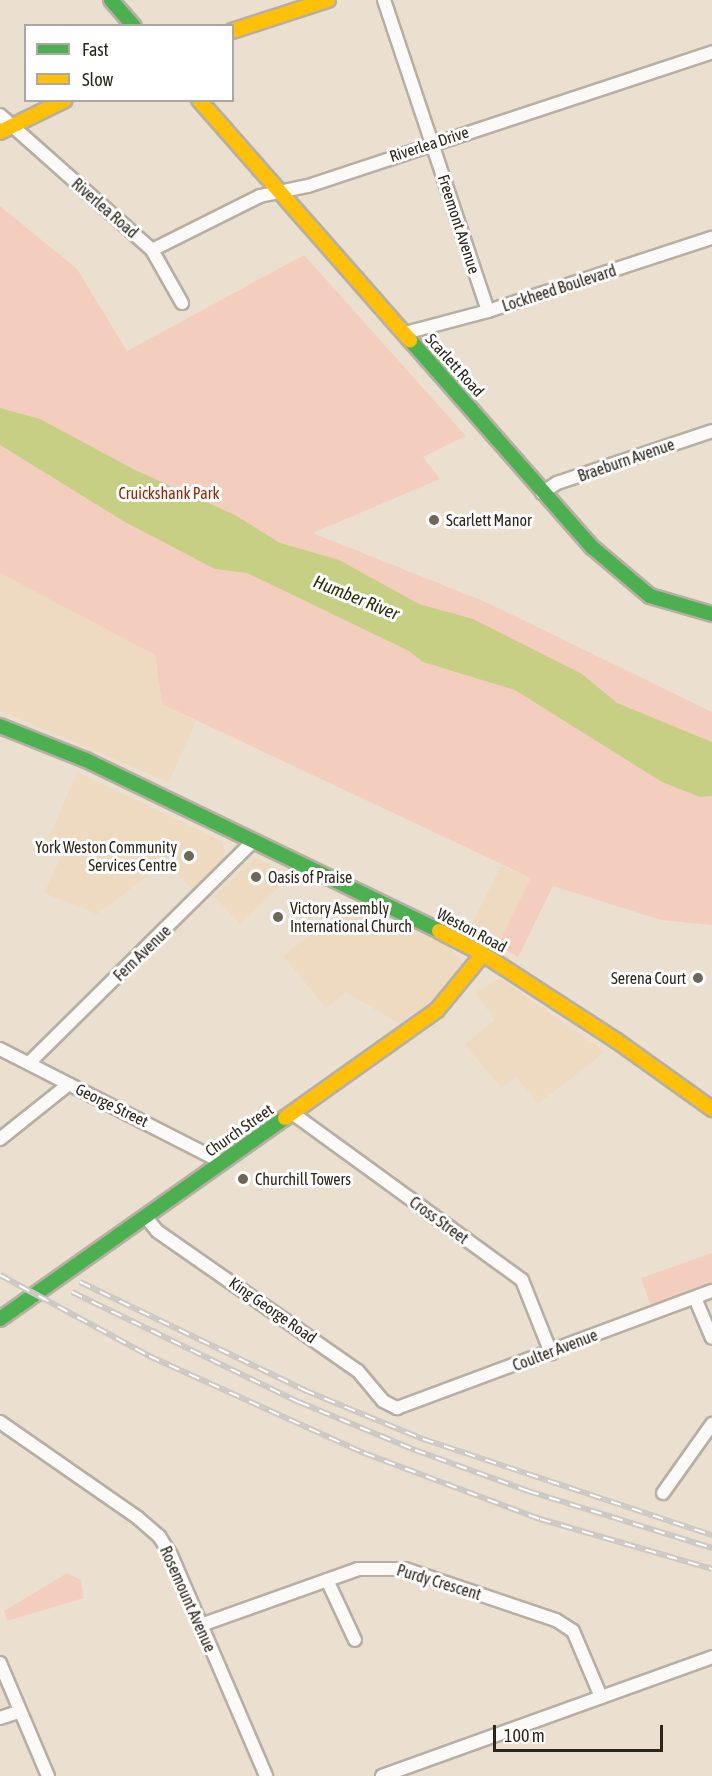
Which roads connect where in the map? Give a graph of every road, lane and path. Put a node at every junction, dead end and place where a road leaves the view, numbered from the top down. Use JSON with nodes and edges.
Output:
{"nodes":[{"id":1,"x":111,"y":0,"type":"edge"},
{"id":2,"x":328,"y":0,"type":"edge"},
{"id":3,"x":384,"y":0,"type":"edge"},
{"id":4,"x":132,"y":24,"type":"edge"},
{"id":5,"x":234,"y":30,"type":"edge"},
{"id":6,"x":712,"y":52,"type":"edge"},
{"id":7,"x":61,"y":102,"type":"edge"},
{"id":8,"x":201,"y":102,"type":"edge"},
{"id":9,"x":0,"y":115,"type":"edge"},
{"id":10,"x":6,"y":130,"type":"edge"},
{"id":11,"x":432,"y":142,"type":"junction"},
{"id":12,"x":280,"y":192,"type":"junction"},
{"id":13,"x":712,"y":238,"type":"edge"},
{"id":14,"x":152,"y":250,"type":"junction"},
{"id":15,"x":182,"y":303,"type":"dead end"},
{"id":16,"x":488,"y":311,"type":"junction"},
{"id":17,"x":405,"y":333,"type":"junction"},
{"id":18,"x":712,"y":431,"type":"edge"},
{"id":19,"x":542,"y":493,"type":"junction"},
{"id":20,"x":712,"y":614,"type":"edge"},
{"id":21,"x":0,"y":726,"type":"edge"},
{"id":22,"x":253,"y":841,"type":"junction"},
{"id":23,"x":483,"y":954,"type":"junction"},
{"id":24,"x":0,"y":1049,"type":"edge"},
{"id":25,"x":29,"y":1063,"type":"junction"},
{"id":26,"x":69,"y":1084,"type":"junction"},
{"id":27,"x":712,"y":1109,"type":"edge"},
{"id":28,"x":292,"y":1113,"type":"junction"},
{"id":29,"x":0,"y":1139,"type":"edge"},
{"id":30,"x":222,"y":1162,"type":"junction"},
{"id":31,"x":145,"y":1216,"type":"junction"},
{"id":32,"x":712,"y":1291,"type":"edge"},
{"id":33,"x":695,"y":1298,"type":"junction"},
{"id":34,"x":0,"y":1319,"type":"edge"},
{"id":35,"x":712,"y":1338,"type":"edge"},
{"id":36,"x":551,"y":1353,"type":"junction"},
{"id":37,"x":397,"y":1408,"type":"joint"},
{"id":38,"x":0,"y":1422,"type":"edge"},
{"id":39,"x":712,"y":1424,"type":"edge"},
{"id":40,"x":663,"y":1492,"type":"dead end"},
{"id":41,"x":327,"y":1580,"type":"junction"},
{"id":42,"x":201,"y":1625,"type":"junction"},
{"id":43,"x":355,"y":1640,"type":"dead end"},
{"id":44,"x":712,"y":1657,"type":"edge"},
{"id":45,"x":0,"y":1663,"type":"edge"},
{"id":46,"x":600,"y":1697,"type":"junction"},
{"id":47,"x":19,"y":1712,"type":"junction"},
{"id":48,"x":0,"y":1718,"type":"edge"},
{"id":49,"x":48,"y":1776,"type":"edge"},
{"id":50,"x":266,"y":1776,"type":"edge"},
{"id":51,"x":382,"y":1776,"type":"edge"}],
"edges":[{"from":1,"to":4,"type":"main road"},
{"from":2,"to":5,"type":"main road"},
{"from":3,"to":11,"type":"street","name":"Freemont Avenue"},
{"from":6,"to":11,"type":"street","name":"Riverlea Drive"},
{"from":7,"to":10,"type":"main road"},
{"from":8,"to":12,"type":"main road","name":"Scarlett Road"},
{"from":9,"to":10,"type":"street","name":"Riverlea Road"},
{"from":10,"to":14,"type":"street","name":"Riverlea Road"},
{"from":11,"to":12,"type":"street","name":"Riverlea Drive"},
{"from":11,"to":16,"type":"street","name":"Freemont Avenue"},
{"from":12,"to":14,"type":"street","name":"Riverlea Drive"},
{"from":12,"to":17,"type":"main road","name":"Scarlett Road"},
{"from":13,"to":16,"type":"street","name":"Lockheed Boulevard"},
{"from":14,"to":15,"type":"street","name":"Riverlea Road"},
{"from":16,"to":17,"type":"street","name":"Lockheed Boulevard"},
{"from":17,"to":19,"type":"main road","name":"Scarlett Road"},
{"from":18,"to":19,"type":"street","name":"Braeburn Avenue"},
{"from":19,"to":20,"type":"main road","name":"Scarlett Road"},
{"from":21,"to":22,"type":"main road","name":"Weston Road"},
{"from":22,"to":23,"type":"main road","name":"Weston Road"},
{"from":22,"to":25,"type":"street","name":"Fern Avenue"},
{"from":23,"to":27,"type":"main road","name":"Weston Road"},
{"from":23,"to":28,"type":"main road","name":"Church Street"},
{"from":24,"to":25,"type":"street","name":"George Street"},
{"from":25,"to":26,"type":"street","name":"George Street"},
{"from":26,"to":29,"type":"street"},
{"from":26,"to":30,"type":"street","name":"George Street"},
{"from":28,"to":30,"type":"main road","name":"Church Street"},
{"from":28,"to":36,"type":"street","name":"Cross Street"},
{"from":30,"to":31,"type":"main road","name":"Church Street"},
{"from":31,"to":34,"type":"main road","name":"Church Street"},
{"from":31,"to":37,"type":"street","name":"King George Road"},
{"from":32,"to":33,"type":"street","name":"Coulter Avenue"},
{"from":33,"to":35,"type":"street"},
{"from":33,"to":36,"type":"street","name":"Coulter Avenue"},
{"from":36,"to":37,"type":"street","name":"Coulter Avenue"},
{"from":38,"to":42,"type":"street","name":"Rosemount Avenue"},
{"from":39,"to":40,"type":"street"},
{"from":41,"to":42,"type":"street","name":"Purdy Crescent"},
{"from":41,"to":43,"type":"street"},
{"from":41,"to":46,"type":"street","name":"Purdy Crescent"},
{"from":42,"to":50,"type":"street","name":"Rosemount Avenue"},
{"from":44,"to":46,"type":"street"},
{"from":45,"to":47,"type":"street"},
{"from":46,"to":51,"type":"street"},
{"from":47,"to":48,"type":"street"},
{"from":47,"to":49,"type":"street"}]}
